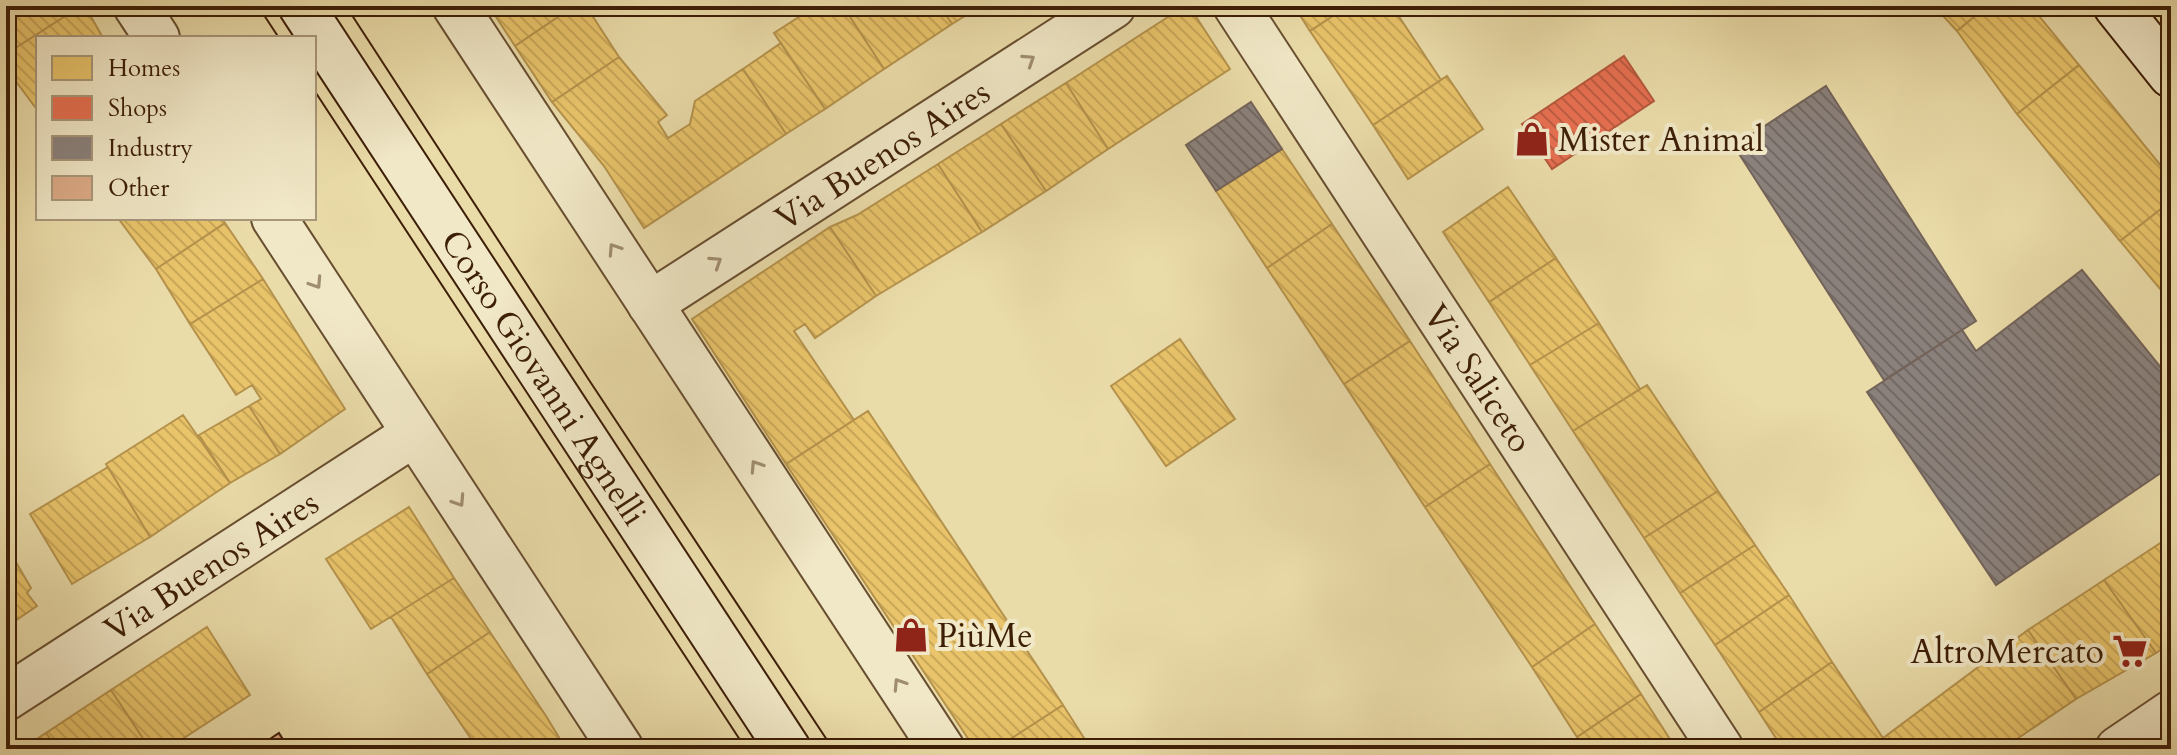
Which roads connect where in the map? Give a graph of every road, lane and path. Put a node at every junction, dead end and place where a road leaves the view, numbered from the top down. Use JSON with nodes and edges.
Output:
{"nodes":[{"id":1,"x":136,"y":6,"type":"edge"},
{"id":2,"x":301,"y":6,"type":"edge"},
{"id":3,"x":455,"y":6,"type":"edge"},
{"id":4,"x":1113,"y":6,"type":"edge"},
{"id":5,"x":1236,"y":6,"type":"edge"},
{"id":6,"x":2116,"y":6,"type":"edge"},
{"id":7,"x":156,"y":36,"type":"edge"},
{"id":8,"x":2171,"y":75,"type":"edge"},
{"id":9,"x":275,"y":220,"type":"edge"},
{"id":10,"x":650,"y":304,"type":"junction"},
{"id":11,"x":414,"y":434,"type":"junction"},
{"id":12,"x":6,"y":698,"type":"edge"},
{"id":13,"x":2171,"y":713,"type":"edge"},
{"id":14,"x":621,"y":749,"type":"edge"},
{"id":15,"x":788,"y":749,"type":"edge"},
{"id":16,"x":942,"y":749,"type":"edge"},
{"id":17,"x":1721,"y":749,"type":"edge"},
{"id":18,"x":2118,"y":749,"type":"edge"}],
"edges":[{"from":1,"to":7,"type":"street"},
{"from":2,"to":15,"type":"street","name":"Corso Giovanni Agnelli"},
{"from":10,"to":3,"type":"street","one_way":true},
{"from":10,"to":4,"type":"street","name":"Via Buenos Aires","one_way":true},
{"from":5,"to":17,"type":"street","name":"Via Saliceto"},
{"from":6,"to":8,"type":"street"},
{"from":9,"to":11,"type":"street","one_way":true},
{"from":16,"to":10,"type":"street","one_way":true},
{"from":11,"to":12,"type":"street","name":"Via Buenos Aires"},
{"from":11,"to":14,"type":"street","one_way":true},
{"from":13,"to":18,"type":"street"}]}
